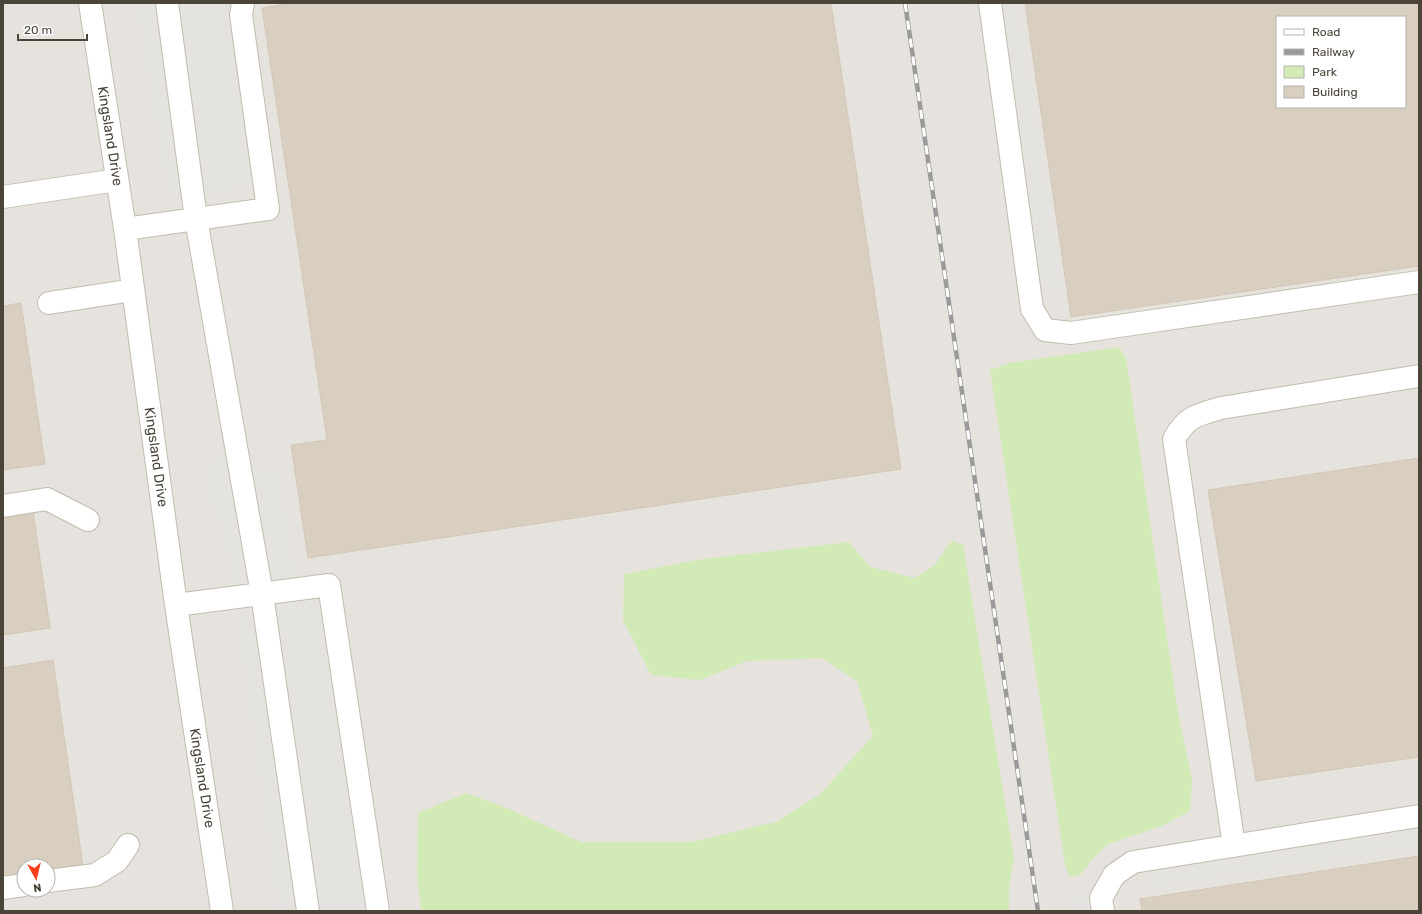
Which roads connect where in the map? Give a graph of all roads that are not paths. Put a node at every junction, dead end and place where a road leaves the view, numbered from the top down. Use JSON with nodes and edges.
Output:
{"nodes":[{"id":1,"x":90,"y":3,"type":"edge"},
{"id":2,"x":167,"y":3,"type":"edge"},
{"id":3,"x":243,"y":3,"type":"edge"},
{"id":4,"x":990,"y":3,"type":"edge"},
{"id":5,"x":117,"y":180,"type":"junction"},
{"id":6,"x":3,"y":197,"type":"edge"},
{"id":7,"x":196,"y":219,"type":"junction"},
{"id":8,"x":125,"y":229,"type":"junction"},
{"id":9,"x":1419,"y":282,"type":"edge"},
{"id":10,"x":133,"y":290,"type":"junction"},
{"id":11,"x":49,"y":303,"type":"dead end"},
{"id":12,"x":1419,"y":376,"type":"edge"},
{"id":13,"x":3,"y":506,"type":"edge"},
{"id":14,"x":88,"y":520,"type":"dead end"},
{"id":15,"x":262,"y":594,"type":"junction"},
{"id":16,"x":176,"y":605,"type":"junction"},
{"id":17,"x":1419,"y":816,"type":"edge"},
{"id":18,"x":128,"y":845,"type":"dead end"},
{"id":19,"x":1234,"y":846,"type":"junction"},
{"id":20,"x":56,"y":880,"type":"edge"},
{"id":21,"x":16,"y":886,"type":"edge"},
{"id":22,"x":3,"y":888,"type":"edge"},
{"id":23,"x":222,"y":911,"type":"edge"},
{"id":24,"x":308,"y":911,"type":"edge"},
{"id":25,"x":378,"y":911,"type":"edge"},
{"id":26,"x":1103,"y":911,"type":"edge"}],
"edges":[{"from":1,"to":5,"type":"street","name":"Kingsland Drive"},
{"from":2,"to":7,"type":"street"},
{"from":3,"to":7,"type":"street"},
{"from":4,"to":9,"type":"street"},
{"from":5,"to":6,"type":"street"},
{"from":5,"to":8,"type":"street","name":"Kingsland Drive"},
{"from":7,"to":8,"type":"street"},
{"from":7,"to":15,"type":"street"},
{"from":8,"to":10,"type":"street","name":"Kingsland Drive"},
{"from":10,"to":11,"type":"street"},
{"from":10,"to":16,"type":"street","name":"Kingsland Drive"},
{"from":12,"to":19,"type":"street"},
{"from":13,"to":14,"type":"street"},
{"from":15,"to":16,"type":"street"},
{"from":15,"to":24,"type":"street"},
{"from":15,"to":25,"type":"street"},
{"from":16,"to":23,"type":"street","name":"Kingsland Drive"},
{"from":17,"to":19,"type":"street"},
{"from":18,"to":20,"type":"street"},
{"from":19,"to":26,"type":"street"},
{"from":21,"to":22,"type":"street"}]}
